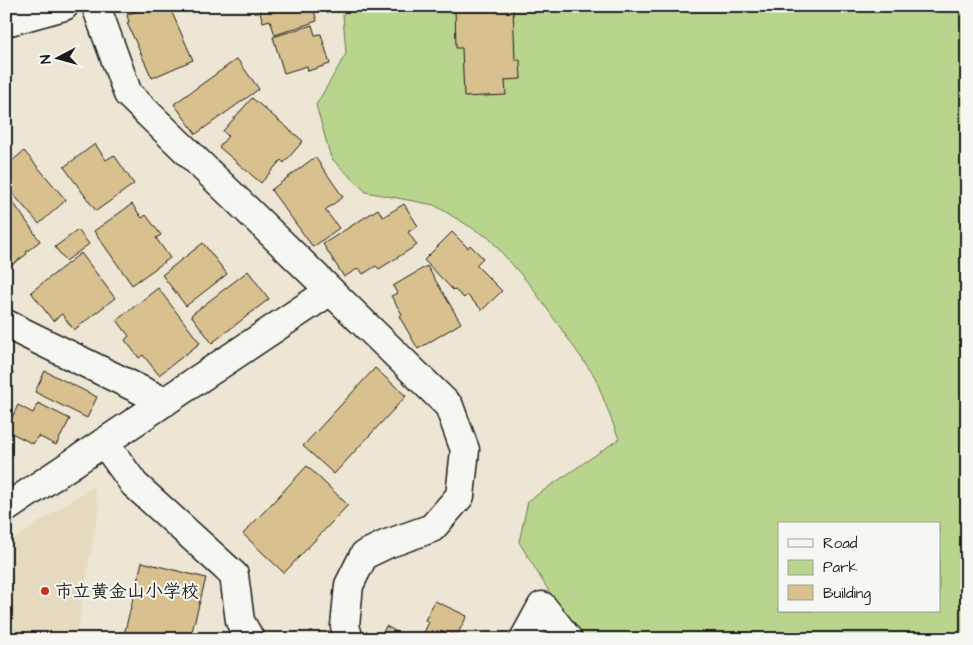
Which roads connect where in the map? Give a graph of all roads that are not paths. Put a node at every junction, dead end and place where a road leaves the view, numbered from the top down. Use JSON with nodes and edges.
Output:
{"nodes":[{"id":1,"x":64,"y":6,"type":"edge"},
{"id":2,"x":96,"y":6,"type":"edge"},
{"id":3,"x":6,"y":22,"type":"edge"},
{"id":4,"x":330,"y":291,"type":"junction"},
{"id":5,"x":6,"y":324,"type":"edge"},
{"id":6,"x":164,"y":402,"type":"junction"},
{"id":7,"x":104,"y":442,"type":"junction"},
{"id":8,"x":6,"y":508,"type":"edge"},
{"id":9,"x":250,"y":639,"type":"edge"},
{"id":10,"x":349,"y":639,"type":"edge"},
{"id":11,"x":524,"y":639,"type":"edge"},
{"id":12,"x":568,"y":639,"type":"edge"}],
"edges":[{"from":1,"to":3,"type":"street"},
{"from":2,"to":4,"type":"street"},
{"from":4,"to":6,"type":"street"},
{"from":4,"to":10,"type":"street"},
{"from":5,"to":6,"type":"street"},
{"from":6,"to":7,"type":"street"},
{"from":7,"to":8,"type":"street"},
{"from":7,"to":9,"type":"street"},
{"from":11,"to":12,"type":"street"}]}
